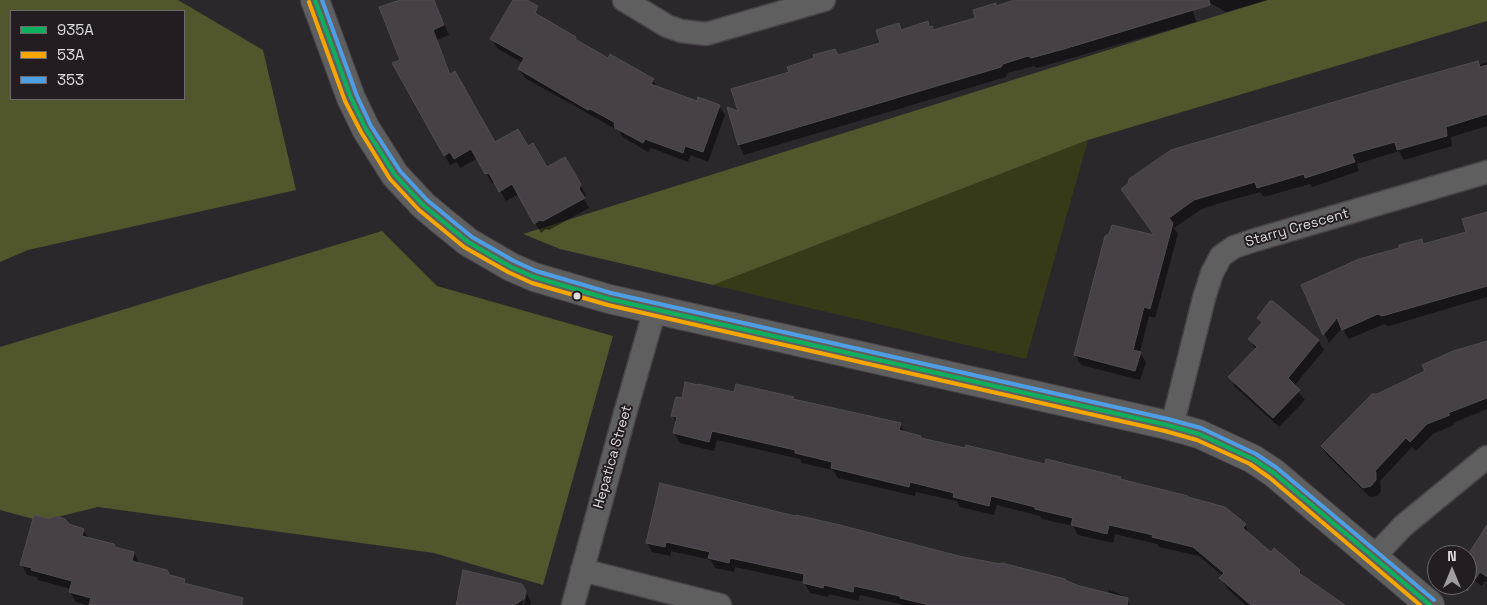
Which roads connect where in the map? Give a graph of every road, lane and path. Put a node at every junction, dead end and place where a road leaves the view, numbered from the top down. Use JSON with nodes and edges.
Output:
{"nodes":[{"id":1,"x":314,"y":0,"type":"edge"},
{"id":2,"x":624,"y":0,"type":"edge"},
{"id":3,"x":824,"y":0,"type":"edge"},
{"id":4,"x":1487,"y":172,"type":"edge"},
{"id":5,"x":655,"y":309,"type":"junction"},
{"id":6,"x":1172,"y":426,"type":"junction"},
{"id":7,"x":1487,"y":457,"type":"edge"},
{"id":8,"x":1374,"y":557,"type":"junction"},
{"id":9,"x":582,"y":570,"type":"junction"},
{"id":10,"x":573,"y":605,"type":"edge"},
{"id":11,"x":720,"y":605,"type":"edge"},
{"id":12,"x":1430,"y":605,"type":"edge"}],
"edges":[{"from":1,"to":5,"type":"street"},
{"from":2,"to":3,"type":"street"},
{"from":4,"to":6,"type":"street","name":"Starry Crescent"},
{"from":5,"to":6,"type":"street"},
{"from":5,"to":9,"type":"street","name":"Hepatica Street"},
{"from":6,"to":8,"type":"street"},
{"from":7,"to":8,"type":"street"},
{"from":8,"to":12,"type":"street"},
{"from":9,"to":10,"type":"street","name":"Hepatica Street"},
{"from":9,"to":11,"type":"street"}]}
